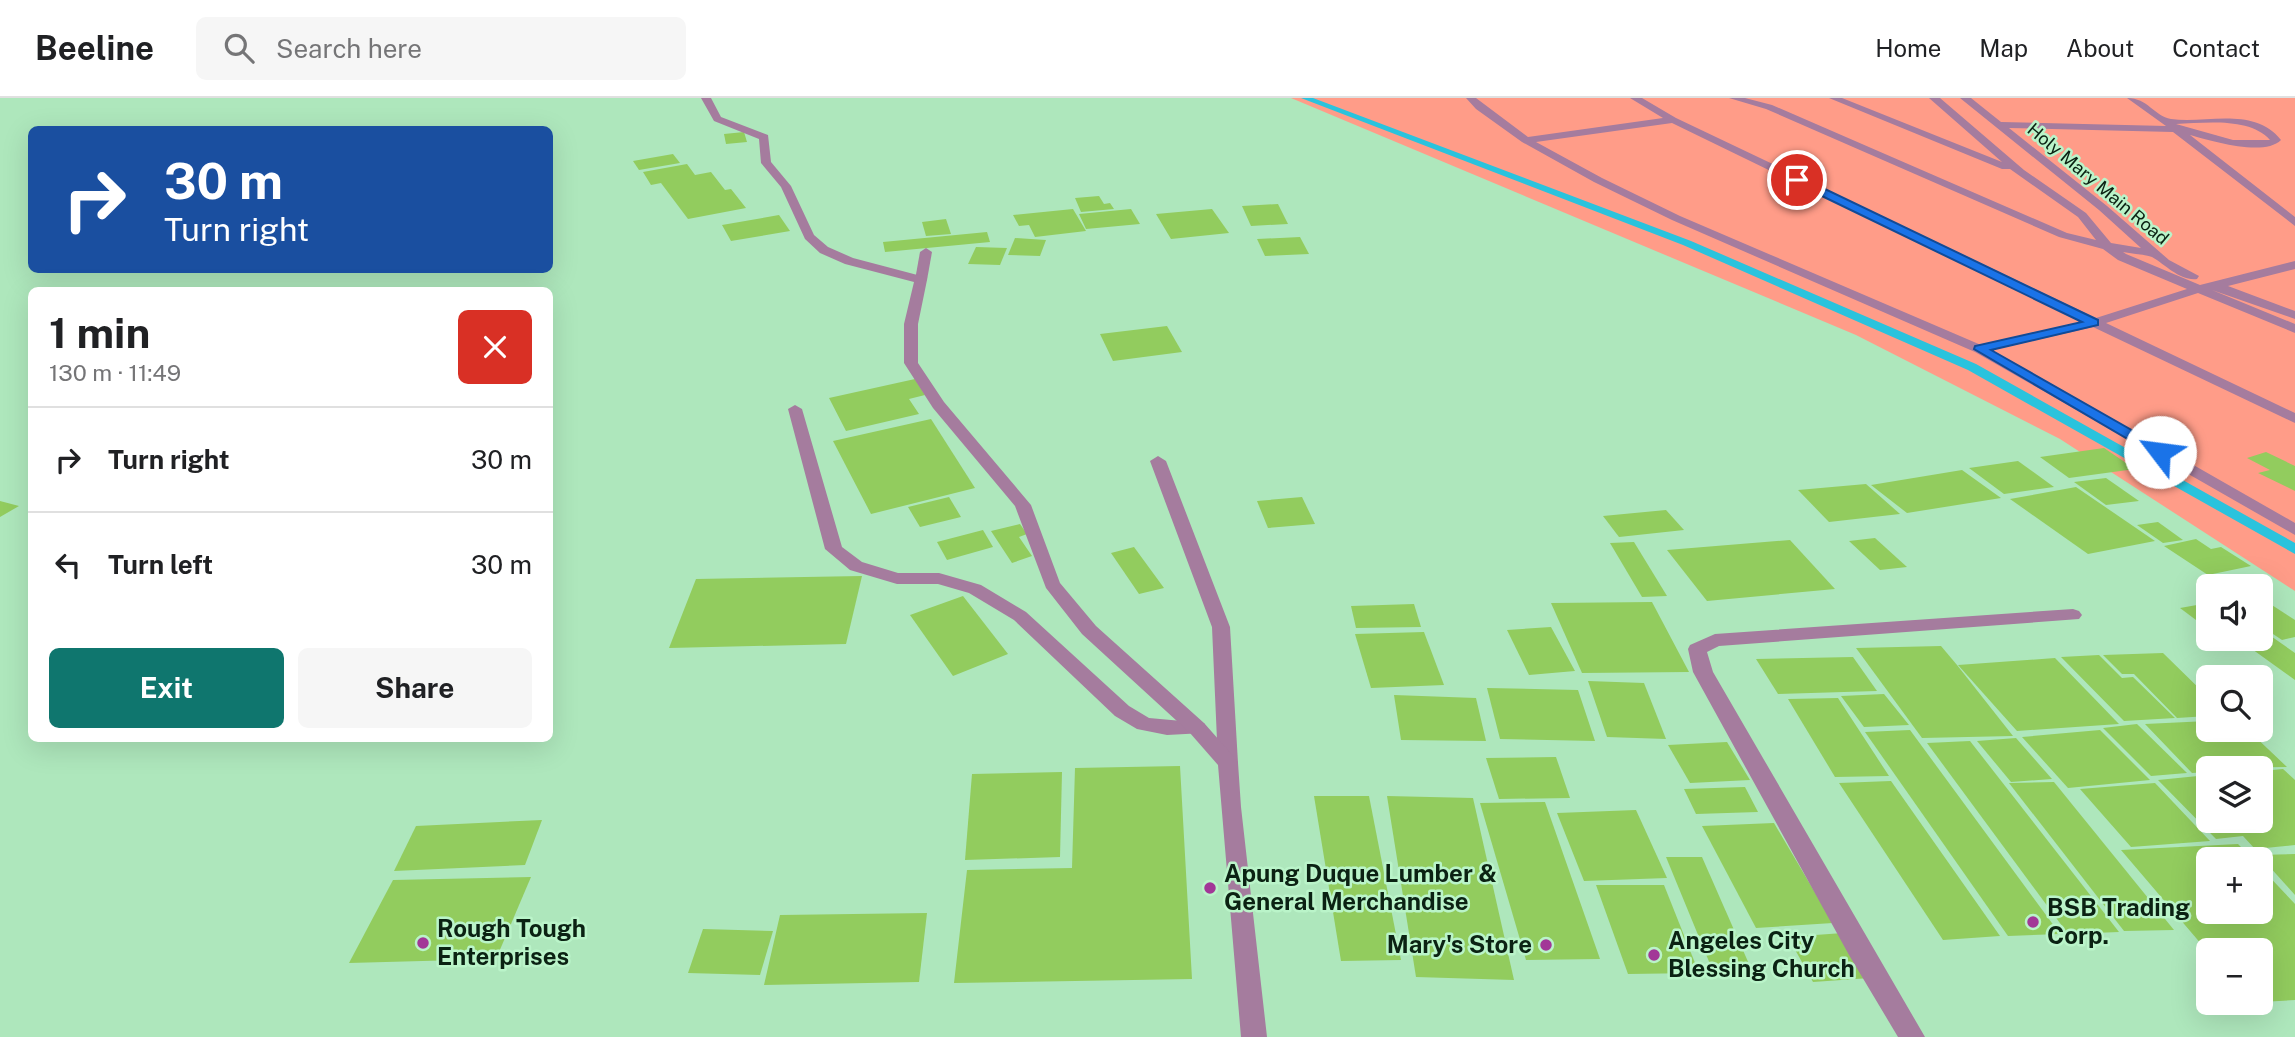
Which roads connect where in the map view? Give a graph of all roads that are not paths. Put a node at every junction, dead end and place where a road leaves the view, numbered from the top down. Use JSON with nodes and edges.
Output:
{"nodes":[{"id":1,"x":706,"y":98,"type":"edge"},
{"id":2,"x":1471,"y":98,"type":"edge"},
{"id":3,"x":1635,"y":98,"type":"edge"},
{"id":4,"x":1734,"y":98,"type":"edge"},
{"id":5,"x":1834,"y":98,"type":"edge"},
{"id":6,"x":1934,"y":98,"type":"edge"},
{"id":7,"x":1965,"y":98,"type":"edge"},
{"id":8,"x":2132,"y":98,"type":"edge"},
{"id":9,"x":1673,"y":120,"type":"junction"},
{"id":10,"x":2000,"y":125,"type":"junction"},
{"id":11,"x":2171,"y":126,"type":"junction"},
{"id":12,"x":1526,"y":140,"type":"junction"},
{"id":13,"x":2020,"y":172,"type":"junction"},
{"id":14,"x":2295,"y":223,"type":"edge"},
{"id":15,"x":2107,"y":246,"type":"junction"},
{"id":16,"x":926,"y":252,"type":"dead end"},
{"id":17,"x":2155,"y":254,"type":"junction"},
{"id":18,"x":2295,"y":265,"type":"edge"},
{"id":19,"x":921,"y":280,"type":"junction"},
{"id":20,"x":2215,"y":286,"type":"junction"},
{"id":21,"x":2196,"y":290,"type":"junction"},
{"id":22,"x":2295,"y":315,"type":"edge"},
{"id":23,"x":2094,"y":323,"type":"junction"},
{"id":24,"x":2295,"y":329,"type":"edge"},
{"id":25,"x":1980,"y":349,"type":"junction"},
{"id":26,"x":795,"y":410,"type":"dead end"},
{"id":27,"x":2295,"y":418,"type":"edge"},
{"id":28,"x":1158,"y":461,"type":"dead end"},
{"id":29,"x":2295,"y":530,"type":"edge"},
{"id":30,"x":2073,"y":615,"type":"dead end"},
{"id":31,"x":1198,"y":728,"type":"junction"},
{"id":32,"x":1228,"y":762,"type":"junction"},
{"id":33,"x":1254,"y":1037,"type":"edge"},
{"id":34,"x":1912,"y":1037,"type":"edge"}],
"edges":[{"from":1,"to":19,"type":"street"},
{"from":2,"to":12,"type":"street"},
{"from":3,"to":9,"type":"street"},
{"from":4,"to":15,"type":"street"},
{"from":5,"to":13,"type":"street"},
{"from":6,"to":13,"type":"street","name":"Holy Mary Main Road"},
{"from":7,"to":10,"type":"street","name":"Holy Mary Main Road"},
{"from":8,"to":11,"type":"street"},
{"from":9,"to":12,"type":"street"},
{"from":9,"to":23,"type":"street"},
{"from":10,"to":11,"type":"street"},
{"from":10,"to":17,"type":"street","name":"Holy Mary Main Road"},
{"from":11,"to":11,"type":"street"},
{"from":11,"to":14,"type":"street"},
{"from":12,"to":25,"type":"street"},
{"from":13,"to":15,"type":"street","name":"Holy Mary Main Road"},
{"from":15,"to":17,"type":"street"},
{"from":15,"to":21,"type":"street","name":"Holy Mary Main Road"},
{"from":16,"to":19,"type":"street"},
{"from":17,"to":20,"type":"street","name":"Holy Mary Main Road"},
{"from":18,"to":20,"type":"street"},
{"from":19,"to":31,"type":"street"},
{"from":20,"to":21,"type":"street"},
{"from":20,"to":22,"type":"street","name":"Holy Mary Main Road"},
{"from":21,"to":23,"type":"street"},
{"from":21,"to":24,"type":"street","name":"Holy Mary Main Road"},
{"from":23,"to":25,"type":"street"},
{"from":23,"to":27,"type":"street"},
{"from":25,"to":29,"type":"street"},
{"from":26,"to":31,"type":"street"},
{"from":28,"to":32,"type":"street"},
{"from":30,"to":34,"type":"street"},
{"from":31,"to":32,"type":"street"},
{"from":32,"to":33,"type":"street"}]}
